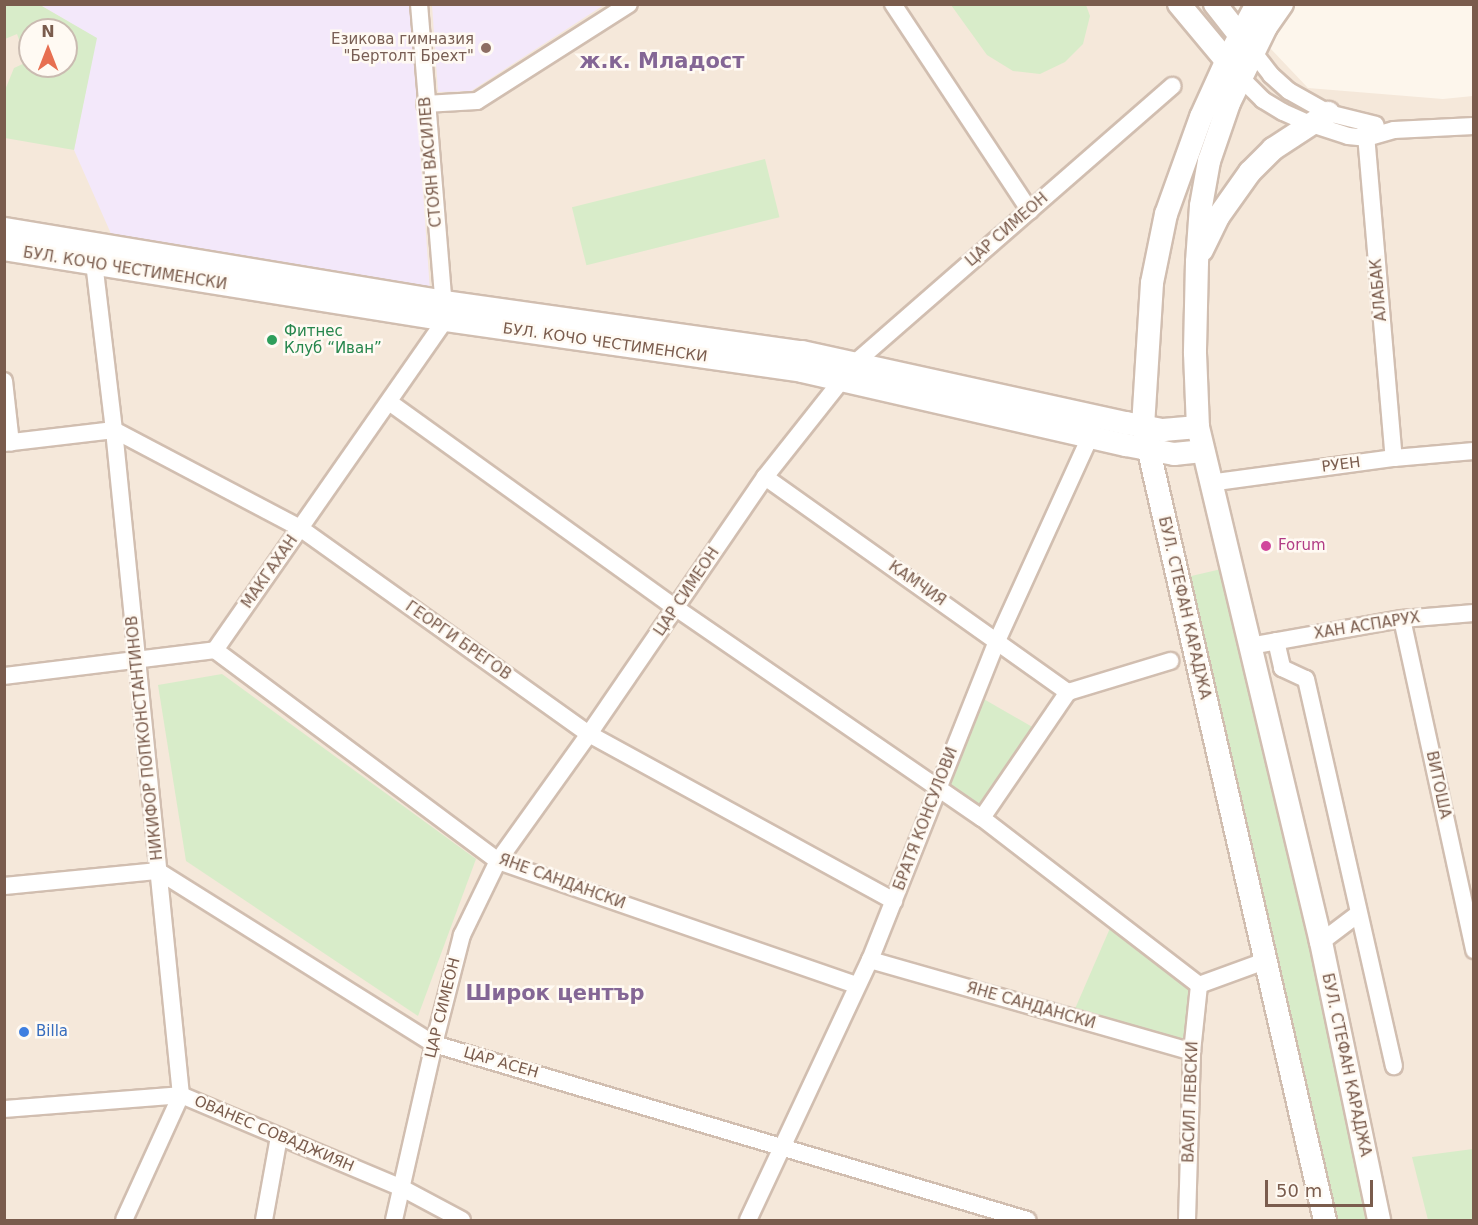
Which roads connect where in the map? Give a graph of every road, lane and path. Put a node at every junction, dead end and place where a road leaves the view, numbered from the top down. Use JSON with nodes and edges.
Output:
{"nodes":[{"id":1,"x":419,"y":4,"type":"edge"},
{"id":2,"x":629,"y":4,"type":"edge"},
{"id":3,"x":892,"y":4,"type":"edge"},
{"id":4,"x":1179,"y":4,"type":"edge"},
{"id":5,"x":1215,"y":4,"type":"edge"},
{"id":6,"x":1257,"y":4,"type":"edge"},
{"id":7,"x":1282,"y":4,"type":"edge"},
{"id":8,"x":1239,"y":36,"type":"junction"},
{"id":9,"x":1254,"y":53,"type":"junction"},
{"id":10,"x":1234,"y":70,"type":"junction"},
{"id":11,"x":1172,"y":86,"type":"dead end"},
{"id":12,"x":425,"y":104,"type":"junction"},
{"id":13,"x":1328,"y":113,"type":"junction"},
{"id":14,"x":1308,"y":123,"type":"junction"},
{"id":15,"x":1473,"y":126,"type":"edge"},
{"id":16,"x":1366,"y":131,"type":"junction"},
{"id":17,"x":1030,"y":211,"type":"junction"},
{"id":18,"x":4,"y":229,"type":"edge"},
{"id":19,"x":4,"y":249,"type":"edge"},
{"id":20,"x":93,"y":255,"type":"junction"},
{"id":21,"x":1197,"y":262,"type":"junction"},
{"id":22,"x":444,"y":311,"type":"junction"},
{"id":23,"x":856,"y":362,"type":"junction"},
{"id":24,"x":841,"y":379,"type":"junction"},
{"id":25,"x":4,"y":381,"type":"edge"},
{"id":26,"x":389,"y":402,"type":"junction"},
{"id":27,"x":1095,"y":415,"type":"junction"},
{"id":28,"x":1143,"y":425,"type":"junction"},
{"id":29,"x":1198,"y":427,"type":"junction"},
{"id":30,"x":114,"y":430,"type":"junction"},
{"id":31,"x":1090,"y":437,"type":"junction"},
{"id":32,"x":8,"y":443,"type":"edge"},
{"id":33,"x":1148,"y":449,"type":"junction"},
{"id":34,"x":1202,"y":451,"type":"junction"},
{"id":35,"x":1473,"y":451,"type":"edge"},
{"id":36,"x":1394,"y":458,"type":"junction"},
{"id":37,"x":765,"y":477,"type":"junction"},
{"id":38,"x":1209,"y":483,"type":"junction"},
{"id":39,"x":300,"y":528,"type":"junction"},
{"id":40,"x":676,"y":608,"type":"junction"},
{"id":41,"x":1473,"y":613,"type":"edge"},
{"id":42,"x":1402,"y":619,"type":"junction"},
{"id":43,"x":997,"y":641,"type":"junction"},
{"id":44,"x":215,"y":651,"type":"junction"},
{"id":45,"x":138,"y":660,"type":"junction"},
{"id":46,"x":1170,"y":661,"type":"dead end"},
{"id":47,"x":4,"y":676,"type":"edge"},
{"id":48,"x":1068,"y":692,"type":"junction"},
{"id":49,"x":589,"y":734,"type":"junction"},
{"id":50,"x":937,"y":789,"type":"junction"},
{"id":51,"x":982,"y":818,"type":"junction"},
{"id":52,"x":498,"y":861,"type":"junction"},
{"id":53,"x":158,"y":872,"type":"junction"},
{"id":54,"x":4,"y":886,"type":"edge"},
{"id":55,"x":894,"y":901,"type":"junction"},
{"id":56,"x":1358,"y":914,"type":"junction"},
{"id":57,"x":1321,"y":942,"type":"junction"},
{"id":58,"x":1473,"y":950,"type":"edge"},
{"id":59,"x":870,"y":960,"type":"junction"},
{"id":60,"x":1265,"y":961,"type":"junction"},
{"id":61,"x":1198,"y":984,"type":"junction"},
{"id":62,"x":857,"y":985,"type":"junction"},
{"id":63,"x":434,"y":1044,"type":"junction"},
{"id":64,"x":1192,"y":1052,"type":"junction"},
{"id":65,"x":1394,"y":1066,"type":"dead end"},
{"id":66,"x":181,"y":1095,"type":"junction"},
{"id":67,"x":4,"y":1109,"type":"edge"},
{"id":68,"x":279,"y":1137,"type":"junction"},
{"id":69,"x":782,"y":1146,"type":"junction"},
{"id":70,"x":402,"y":1188,"type":"junction"},
{"id":71,"x":124,"y":1221,"type":"edge"},
{"id":72,"x":264,"y":1221,"type":"edge"},
{"id":73,"x":394,"y":1221,"type":"edge"},
{"id":74,"x":462,"y":1221,"type":"edge"},
{"id":75,"x":748,"y":1221,"type":"edge"},
{"id":76,"x":1027,"y":1221,"type":"edge"},
{"id":77,"x":1187,"y":1221,"type":"edge"},
{"id":78,"x":1325,"y":1221,"type":"edge"},
{"id":79,"x":1379,"y":1221,"type":"edge"}],
"edges":[{"from":1,"to":12,"type":"street","name":"СТОЯН ВАСИЛЕВ"},
{"from":2,"to":12,"type":"street"},
{"from":3,"to":17,"type":"street"},
{"from":4,"to":10,"type":"street"},
{"from":5,"to":8,"type":"street"},
{"from":6,"to":8,"type":"street","name":"БУЛ. СТЕФАН КАРАДЖА"},
{"from":7,"to":9,"type":"street","name":"БУЛ. СТЕФАН КАРАДЖА"},
{"from":8,"to":9,"type":"street"},
{"from":8,"to":10,"type":"street","name":"БУЛ. СТЕФАН КАРАДЖА"},
{"from":9,"to":10,"type":"street","name":"БУЛ. СТЕФАН КАРАДЖА"},
{"from":9,"to":13,"type":"street"},
{"from":10,"to":14,"type":"street"},
{"from":10,"to":21,"type":"street","name":"БУЛ. СТЕФАН КАРАДЖА"},
{"from":10,"to":28,"type":"street","name":"БУЛ. СТЕФАН КАРАДЖА"},
{"from":11,"to":17,"type":"street","name":"ЦАР СИМЕОН"},
{"from":12,"to":22,"type":"street","name":"СТОЯН ВАСИЛЕВ"},
{"from":13,"to":14,"type":"street"},
{"from":13,"to":16,"type":"street"},
{"from":14,"to":16,"type":"street"},
{"from":14,"to":21,"type":"street"},
{"from":15,"to":16,"type":"street"},
{"from":16,"to":36,"type":"street","name":"АЛАБАК"},
{"from":17,"to":23,"type":"street","name":"ЦАР СИМЕОН"},
{"from":18,"to":20,"type":"street","name":"БУЛ. КОЧО ЧЕСТИМЕНСКИ"},
{"from":19,"to":20,"type":"street","name":"БУЛ. КОЧО ЧЕСТИМЕНСКИ"},
{"from":20,"to":22,"type":"street","name":"БУЛ. КОЧО ЧЕСТИМЕНСКИ"},
{"from":20,"to":30,"type":"street","name":"НИКИФОР ПОПКОНСТАНТИНОВ"},
{"from":21,"to":29,"type":"street","name":"БУЛ. СТЕФАН КАРАДЖА"},
{"from":22,"to":23,"type":"street","name":"БУЛ. КОЧО ЧЕСТИМЕНСКИ"},
{"from":22,"to":24,"type":"street","name":"БУЛ. КОЧО ЧЕСТИМЕНСКИ"},
{"from":22,"to":26,"type":"street","name":"МАКГАХАН"},
{"from":23,"to":24,"type":"street","name":"ЦАР СИМЕОН"},
{"from":23,"to":27,"type":"street","name":"БУЛ. КОЧО ЧЕСТИМЕНСКИ"},
{"from":24,"to":31,"type":"street","name":"БУЛ. КОЧО ЧЕСТИМЕНСКИ"},
{"from":24,"to":37,"type":"street","name":"ЦАР СИМЕОН"},
{"from":25,"to":32,"type":"street"},
{"from":26,"to":39,"type":"street","name":"МАКГАХАН"},
{"from":26,"to":40,"type":"street"},
{"from":27,"to":28,"type":"street","name":"БУЛ. КОЧО ЧЕСТИМЕНСКИ"},
{"from":27,"to":31,"type":"street","name":"БРАТЯ КОНСУЛОВИ"},
{"from":28,"to":29,"type":"street","name":"БУЛ. КОЧО ЧЕСТИМЕНСКИ"},
{"from":28,"to":33,"type":"street","name":"БУЛ. СТЕФАН КАРАДЖА"},
{"from":29,"to":34,"type":"street","name":"БУЛ. СТЕФАН КАРАДЖА"},
{"from":30,"to":32,"type":"street"},
{"from":30,"to":39,"type":"street","name":"ГЕОРГИ БРЕГОВ"},
{"from":30,"to":45,"type":"street","name":"НИКИФОР ПОПКОНСТАНТИНОВ"},
{"from":31,"to":33,"type":"street","name":"БУЛ. КОЧО ЧЕСТИМЕНСКИ"},
{"from":31,"to":43,"type":"street","name":"БРАТЯ КОНСУЛОВИ"},
{"from":33,"to":34,"type":"street","name":"БУЛ. КОЧО ЧЕСТИМЕНСКИ"},
{"from":33,"to":60,"type":"street","name":"БУЛ. СТЕФАН КАРАДЖА"},
{"from":34,"to":38,"type":"street","name":"БУЛ. СТЕФАН КАРАДЖА"},
{"from":35,"to":36,"type":"street","name":"РУЕН"},
{"from":36,"to":38,"type":"street","name":"РУЕН"},
{"from":37,"to":40,"type":"street","name":"ЦАР СИМЕОН"},
{"from":37,"to":43,"type":"street","name":"КАМЧИЯ"},
{"from":38,"to":57,"type":"street","name":"БУЛ. СТЕФАН КАРАДЖА"},
{"from":39,"to":44,"type":"street","name":"МАКГАХАН"},
{"from":39,"to":49,"type":"street","name":"ГЕОРГИ БРЕГОВ"},
{"from":40,"to":49,"type":"street","name":"ЦАР СИМЕОН"},
{"from":40,"to":50,"type":"street"},
{"from":41,"to":42,"type":"street","name":"ХАН АСПАРУХ"},
{"from":42,"to":56,"type":"street","name":"ХАН АСПАРУХ"},
{"from":42,"to":58,"type":"street","name":"ВИТОША"},
{"from":43,"to":48,"type":"street","name":"КАМЧИЯ"},
{"from":43,"to":50,"type":"street","name":"БРАТЯ КОНСУЛОВИ"},
{"from":44,"to":45,"type":"street"},
{"from":44,"to":52,"type":"street","name":"ЯНЕ САНДАНСКИ"},
{"from":45,"to":47,"type":"street"},
{"from":45,"to":53,"type":"street","name":"НИКИФОР ПОПКОНСТАНТИНОВ"},
{"from":46,"to":48,"type":"street"},
{"from":48,"to":51,"type":"street"},
{"from":49,"to":52,"type":"street","name":"ЦАР СИМЕОН"},
{"from":49,"to":55,"type":"street","name":"ГЕОРГИ БРЕГОВ"},
{"from":50,"to":51,"type":"street"},
{"from":50,"to":55,"type":"street","name":"БРАТЯ КОНСУЛОВИ"},
{"from":51,"to":61,"type":"street"},
{"from":52,"to":62,"type":"street","name":"ЯНЕ САНДАНСКИ"},
{"from":52,"to":63,"type":"street","name":"ЦАР СИМЕОН"},
{"from":53,"to":54,"type":"street"},
{"from":53,"to":63,"type":"street","name":"ЦАР АСЕН"},
{"from":53,"to":66,"type":"street","name":"НИКИФОР ПОПКОНСТАНТИНОВ"},
{"from":55,"to":59,"type":"street","name":"БРАТЯ КОНСУЛОВИ"},
{"from":56,"to":57,"type":"street"},
{"from":56,"to":65,"type":"street"},
{"from":57,"to":79,"type":"street","name":"БУЛ. СТЕФАН КАРАДЖА"},
{"from":59,"to":62,"type":"street","name":"БРАТЯ КОНСУЛОВИ"},
{"from":59,"to":64,"type":"street","name":"ЯНЕ САНДАНСКИ"},
{"from":60,"to":61,"type":"street"},
{"from":60,"to":78,"type":"street","name":"БУЛ. СТЕФАН КАРАДЖА"},
{"from":61,"to":64,"type":"street","name":"ВАСИЛ ЛЕВСКИ"},
{"from":62,"to":69,"type":"street","name":"БРАТЯ КОНСУЛОВИ"},
{"from":63,"to":69,"type":"street","name":"ЦАР АСЕН"},
{"from":63,"to":70,"type":"street","name":"ЦАР СИМЕОН"},
{"from":64,"to":77,"type":"street","name":"ВАСИЛ ЛЕВСКИ"},
{"from":66,"to":67,"type":"street","name":"ОВАНЕС СОВАДЖИЯН"},
{"from":66,"to":68,"type":"street","name":"ОВАНЕС СОВАДЖИЯН"},
{"from":66,"to":71,"type":"street"},
{"from":68,"to":70,"type":"street","name":"ОВАНЕС СОВАДЖИЯН"},
{"from":68,"to":72,"type":"street"},
{"from":69,"to":75,"type":"street","name":"БРАТЯ КОНСУЛОВИ"},
{"from":69,"to":76,"type":"street","name":"ЦАР АСЕН"},
{"from":70,"to":73,"type":"street","name":"ЦАР СИМЕОН"},
{"from":70,"to":74,"type":"street","name":"ОВАНЕС СОВАДЖИЯН"}]}
